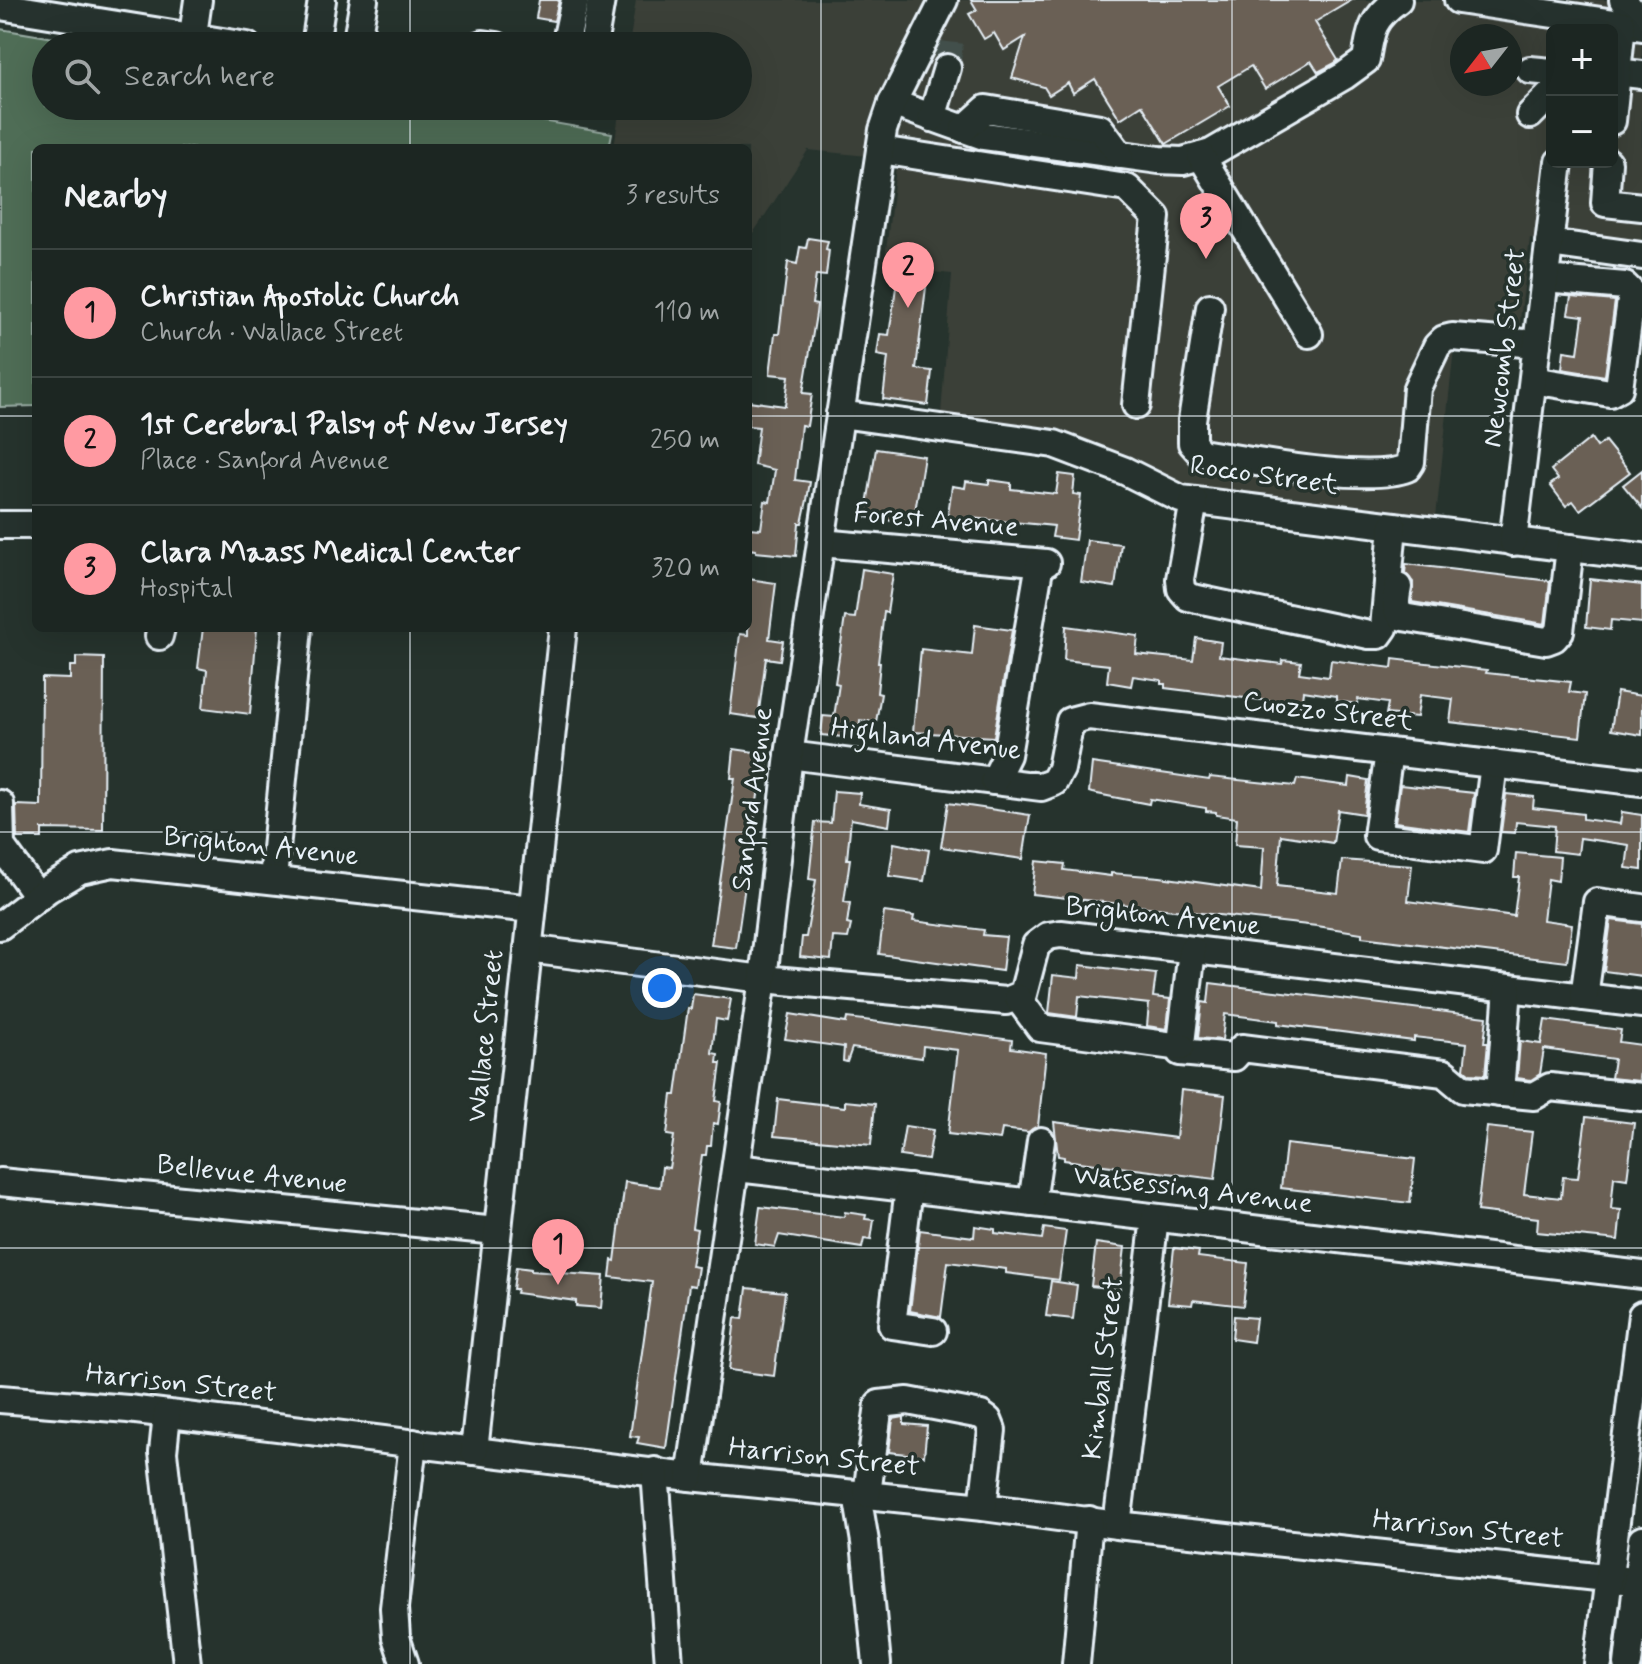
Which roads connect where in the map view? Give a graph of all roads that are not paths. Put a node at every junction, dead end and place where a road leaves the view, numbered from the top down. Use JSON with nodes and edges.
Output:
{"nodes":[{"id":1,"x":198,"y":0,"type":"edge"},
{"id":2,"x":322,"y":0,"type":"edge"},
{"id":3,"x":364,"y":0,"type":"edge"},
{"id":4,"x":575,"y":0,"type":"edge"},
{"id":5,"x":601,"y":0,"type":"edge"},
{"id":6,"x":1398,"y":0,"type":"edge"},
{"id":7,"x":1458,"y":0,"type":"edge"},
{"id":8,"x":942,"y":4,"type":"edge"},
{"id":9,"x":0,"y":6,"type":"edge"},
{"id":10,"x":1632,"y":19,"type":"edge"},
{"id":11,"x":1576,"y":23,"type":"edge"},
{"id":12,"x":173,"y":32,"type":"edge"},
{"id":13,"x":193,"y":32,"type":"edge"},
{"id":14,"x":317,"y":32,"type":"edge"},
{"id":15,"x":358,"y":32,"type":"edge"},
{"id":16,"x":568,"y":32,"type":"edge"},
{"id":17,"x":595,"y":32,"type":"edge"},
{"id":18,"x":951,"y":34,"type":"tunnel mouth"},
{"id":19,"x":947,"y":68,"type":"tunnel mouth"},
{"id":20,"x":1629,"y":74,"type":"edge"},
{"id":21,"x":1549,"y":96,"type":"edge"},
{"id":22,"x":892,"y":103,"type":"junction"},
{"id":23,"x":1618,"y":104,"type":"edge"},
{"id":24,"x":1530,"y":115,"type":"dead end"},
{"id":25,"x":932,"y":118,"type":"junction"},
{"id":26,"x":882,"y":140,"type":"junction"},
{"id":27,"x":1201,"y":156,"type":"junction"},
{"id":28,"x":1558,"y":168,"type":"edge"},
{"id":29,"x":1608,"y":168,"type":"edge"},
{"id":30,"x":1642,"y":207,"type":"edge"},
{"id":31,"x":1549,"y":243,"type":"junction"},
{"id":32,"x":1642,"y":256,"type":"edge"},
{"id":33,"x":1545,"y":279,"type":"junction"},
{"id":34,"x":1210,"y":307,"type":"dead end"},
{"id":35,"x":1303,"y":325,"type":"dead end"},
{"id":36,"x":1537,"y":344,"type":"junction"},
{"id":37,"x":1533,"y":380,"type":"junction"},
{"id":38,"x":1136,"y":405,"type":"dead end"},
{"id":39,"x":840,"y":414,"type":"junction"},
{"id":40,"x":1194,"y":501,"type":"junction"},
{"id":41,"x":0,"y":525,"type":"edge"},
{"id":42,"x":32,"y":525,"type":"edge"},
{"id":43,"x":1401,"y":527,"type":"junction"},
{"id":44,"x":1513,"y":542,"type":"junction"},
{"id":45,"x":821,"y":543,"type":"junction"},
{"id":46,"x":1570,"y":548,"type":"junction"},
{"id":47,"x":1642,"y":557,"type":"edge"},
{"id":48,"x":298,"y":632,"type":"edge"},
{"id":49,"x":563,"y":632,"type":"edge"},
{"id":50,"x":1389,"y":752,"type":"junction"},
{"id":51,"x":789,"y":755,"type":"junction"},
{"id":52,"x":1494,"y":764,"type":"junction"},
{"id":53,"x":994,"y":781,"type":"junction"},
{"id":54,"x":1054,"y":782,"type":"joint"},
{"id":55,"x":1642,"y":782,"type":"edge"},
{"id":56,"x":0,"y":804,"type":"edge"},
{"id":57,"x":273,"y":879,"type":"junction"},
{"id":58,"x":38,"y":897,"type":"junction"},
{"id":59,"x":1642,"y":908,"type":"edge"},
{"id":60,"x":532,"y":909,"type":"junction"},
{"id":61,"x":0,"y":926,"type":"edge"},
{"id":62,"x":528,"y":949,"type":"junction"},
{"id":63,"x":1192,"y":950,"type":"junction"},
{"id":64,"x":763,"y":979,"type":"junction"},
{"id":65,"x":1508,"y":988,"type":"junction"},
{"id":66,"x":1584,"y":997,"type":"junction"},
{"id":67,"x":1018,"y":998,"type":"junction"},
{"id":68,"x":1642,"y":1004,"type":"edge"},
{"id":69,"x":1181,"y":1047,"type":"junction"},
{"id":70,"x":1500,"y":1093,"type":"junction"},
{"id":71,"x":1642,"y":1097,"type":"edge"},
{"id":72,"x":1041,"y":1141,"type":"dead end"},
{"id":73,"x":737,"y":1168,"type":"junction"},
{"id":74,"x":0,"y":1182,"type":"edge"},
{"id":75,"x":909,"y":1188,"type":"junction"},
{"id":76,"x":1032,"y":1203,"type":"junction"},
{"id":77,"x":1155,"y":1218,"type":"junction"},
{"id":78,"x":497,"y":1231,"type":"junction"},
{"id":79,"x":1642,"y":1275,"type":"edge"},
{"id":80,"x":1642,"y":1315,"type":"edge"},
{"id":81,"x":933,"y":1331,"type":"dead end"},
{"id":82,"x":0,"y":1399,"type":"edge"},
{"id":83,"x":167,"y":1414,"type":"junction"},
{"id":84,"x":413,"y":1443,"type":"junction"},
{"id":85,"x":474,"y":1451,"type":"junction"},
{"id":86,"x":655,"y":1471,"type":"junction"},
{"id":87,"x":690,"y":1477,"type":"junction"},
{"id":88,"x":862,"y":1494,"type":"junction"},
{"id":89,"x":983,"y":1507,"type":"junction"},
{"id":90,"x":1089,"y":1520,"type":"junction"},
{"id":91,"x":1117,"y":1525,"type":"junction"},
{"id":92,"x":1642,"y":1540,"type":"edge"},
{"id":93,"x":1609,"y":1578,"type":"junction"},
{"id":94,"x":1639,"y":1582,"type":"edge"},
{"id":95,"x":187,"y":1664,"type":"edge"},
{"id":96,"x":405,"y":1664,"type":"edge"},
{"id":97,"x":669,"y":1664,"type":"edge"},
{"id":98,"x":877,"y":1664,"type":"edge"},
{"id":99,"x":1076,"y":1664,"type":"edge"},
{"id":100,"x":1598,"y":1664,"type":"edge"},
{"id":101,"x":1628,"y":1664,"type":"edge"}],
"edges":[{"from":1,"to":13,"type":"street"},
{"from":2,"to":14,"type":"street"},
{"from":3,"to":15,"type":"street"},
{"from":4,"to":16,"type":"street"},
{"from":5,"to":17,"type":"street"},
{"from":6,"to":27,"type":"street"},
{"from":7,"to":11,"type":"street"},
{"from":8,"to":18,"type":"street"},
{"from":8,"to":22,"type":"street","name":"Sanford Avenue"},
{"from":9,"to":12,"type":"street"},
{"from":10,"to":11,"type":"street"},
{"from":10,"to":20,"type":"street"},
{"from":19,"to":25,"type":"street"},
{"from":20,"to":23,"type":"street"},
{"from":21,"to":24,"type":"street"},
{"from":22,"to":25,"type":"street"},
{"from":22,"to":26,"type":"street","name":"Sanford Avenue"},
{"from":25,"to":27,"type":"street"},
{"from":26,"to":38,"type":"street"},
{"from":26,"to":39,"type":"street","name":"Sanford Avenue"},
{"from":27,"to":35,"type":"street"},
{"from":28,"to":31,"type":"street","name":"Newcomb Street"},
{"from":29,"to":30,"type":"street"},
{"from":31,"to":32,"type":"street"},
{"from":31,"to":33,"type":"street","name":"Newcomb Street"},
{"from":33,"to":36,"type":"street","name":"Newcomb Street"},
{"from":33,"to":37,"type":"street"},
{"from":34,"to":36,"type":"street"},
{"from":36,"to":37,"type":"street","name":"Newcomb Street"},
{"from":37,"to":44,"type":"street","name":"Newcomb Street"},
{"from":39,"to":40,"type":"street","name":"Rocco Street"},
{"from":39,"to":45,"type":"street","name":"Sanford Avenue"},
{"from":40,"to":43,"type":"street","name":"Rocco Street"},
{"from":40,"to":43,"type":"street"},
{"from":41,"to":42,"type":"street"},
{"from":43,"to":44,"type":"street","name":"Rocco Street"},
{"from":43,"to":46,"type":"street"},
{"from":44,"to":46,"type":"street","name":"Rocco Street"},
{"from":45,"to":51,"type":"street","name":"Sanford Avenue"},
{"from":45,"to":53,"type":"street","name":"Forest Avenue"},
{"from":46,"to":47,"type":"street","name":"Rocco Street"},
{"from":48,"to":57,"type":"street"},
{"from":49,"to":60,"type":"street","name":"Wallace Street"},
{"from":50,"to":52,"type":"street","name":"Cuozzo Street"},
{"from":50,"to":52,"type":"street"},
{"from":50,"to":54,"type":"street","name":"Cuozzo Street"},
{"from":51,"to":53,"type":"street","name":"Highland Avenue"},
{"from":51,"to":64,"type":"street","name":"Sanford Avenue"},
{"from":52,"to":55,"type":"street","name":"Cuozzo Street"},
{"from":53,"to":54,"type":"street","name":"Highland Avenue"},
{"from":56,"to":58,"type":"street"},
{"from":57,"to":58,"type":"street","name":"Brighton Avenue"},
{"from":57,"to":60,"type":"street","name":"Brighton Avenue"},
{"from":58,"to":61,"type":"street","name":"Brighton Avenue"},
{"from":59,"to":66,"type":"street"},
{"from":60,"to":62,"type":"street","name":"Wallace Street"},
{"from":62,"to":64,"type":"street"},
{"from":62,"to":78,"type":"street","name":"Wallace Street"},
{"from":63,"to":65,"type":"street","name":"Brighton Avenue"},
{"from":63,"to":67,"type":"street","name":"Brighton Avenue"},
{"from":63,"to":69,"type":"street"},
{"from":64,"to":67,"type":"street"},
{"from":64,"to":73,"type":"street","name":"Sanford Avenue"},
{"from":65,"to":66,"type":"street","name":"Brighton Avenue"},
{"from":65,"to":70,"type":"street"},
{"from":66,"to":68,"type":"street","name":"Brighton Avenue"},
{"from":67,"to":69,"type":"street"},
{"from":69,"to":70,"type":"street"},
{"from":70,"to":71,"type":"street"},
{"from":72,"to":76,"type":"street"},
{"from":73,"to":75,"type":"street","name":"Watsessing Avenue"},
{"from":73,"to":87,"type":"street","name":"Sanford Avenue"},
{"from":74,"to":78,"type":"street","name":"Bellevue Avenue"},
{"from":75,"to":76,"type":"street","name":"Watsessing Avenue"},
{"from":75,"to":81,"type":"street"},
{"from":76,"to":77,"type":"street","name":"Watsessing Avenue"},
{"from":77,"to":79,"type":"street","name":"Watsessing Avenue"},
{"from":77,"to":91,"type":"street","name":"Kimball Street"},
{"from":78,"to":85,"type":"street","name":"Wallace Street"},
{"from":80,"to":93,"type":"street"},
{"from":82,"to":83,"type":"street","name":"Harrison Street"},
{"from":83,"to":84,"type":"street","name":"Harrison Street"},
{"from":83,"to":95,"type":"street"},
{"from":84,"to":85,"type":"street","name":"Harrison Street"},
{"from":84,"to":96,"type":"street"},
{"from":85,"to":86,"type":"street","name":"Harrison Street"},
{"from":86,"to":87,"type":"street","name":"Harrison Street"},
{"from":86,"to":97,"type":"street"},
{"from":87,"to":88,"type":"street","name":"Harrison Street"},
{"from":88,"to":89,"type":"street","name":"Harrison Street"},
{"from":88,"to":89,"type":"street"},
{"from":88,"to":98,"type":"street"},
{"from":89,"to":90,"type":"street","name":"Harrison Street"},
{"from":90,"to":91,"type":"street","name":"Harrison Street"},
{"from":90,"to":99,"type":"street"},
{"from":91,"to":93,"type":"street","name":"Harrison Street"},
{"from":92,"to":94,"type":"street"},
{"from":93,"to":94,"type":"street","name":"Harrison Street"},
{"from":93,"to":100,"type":"street"},
{"from":94,"to":101,"type":"street"}]}
